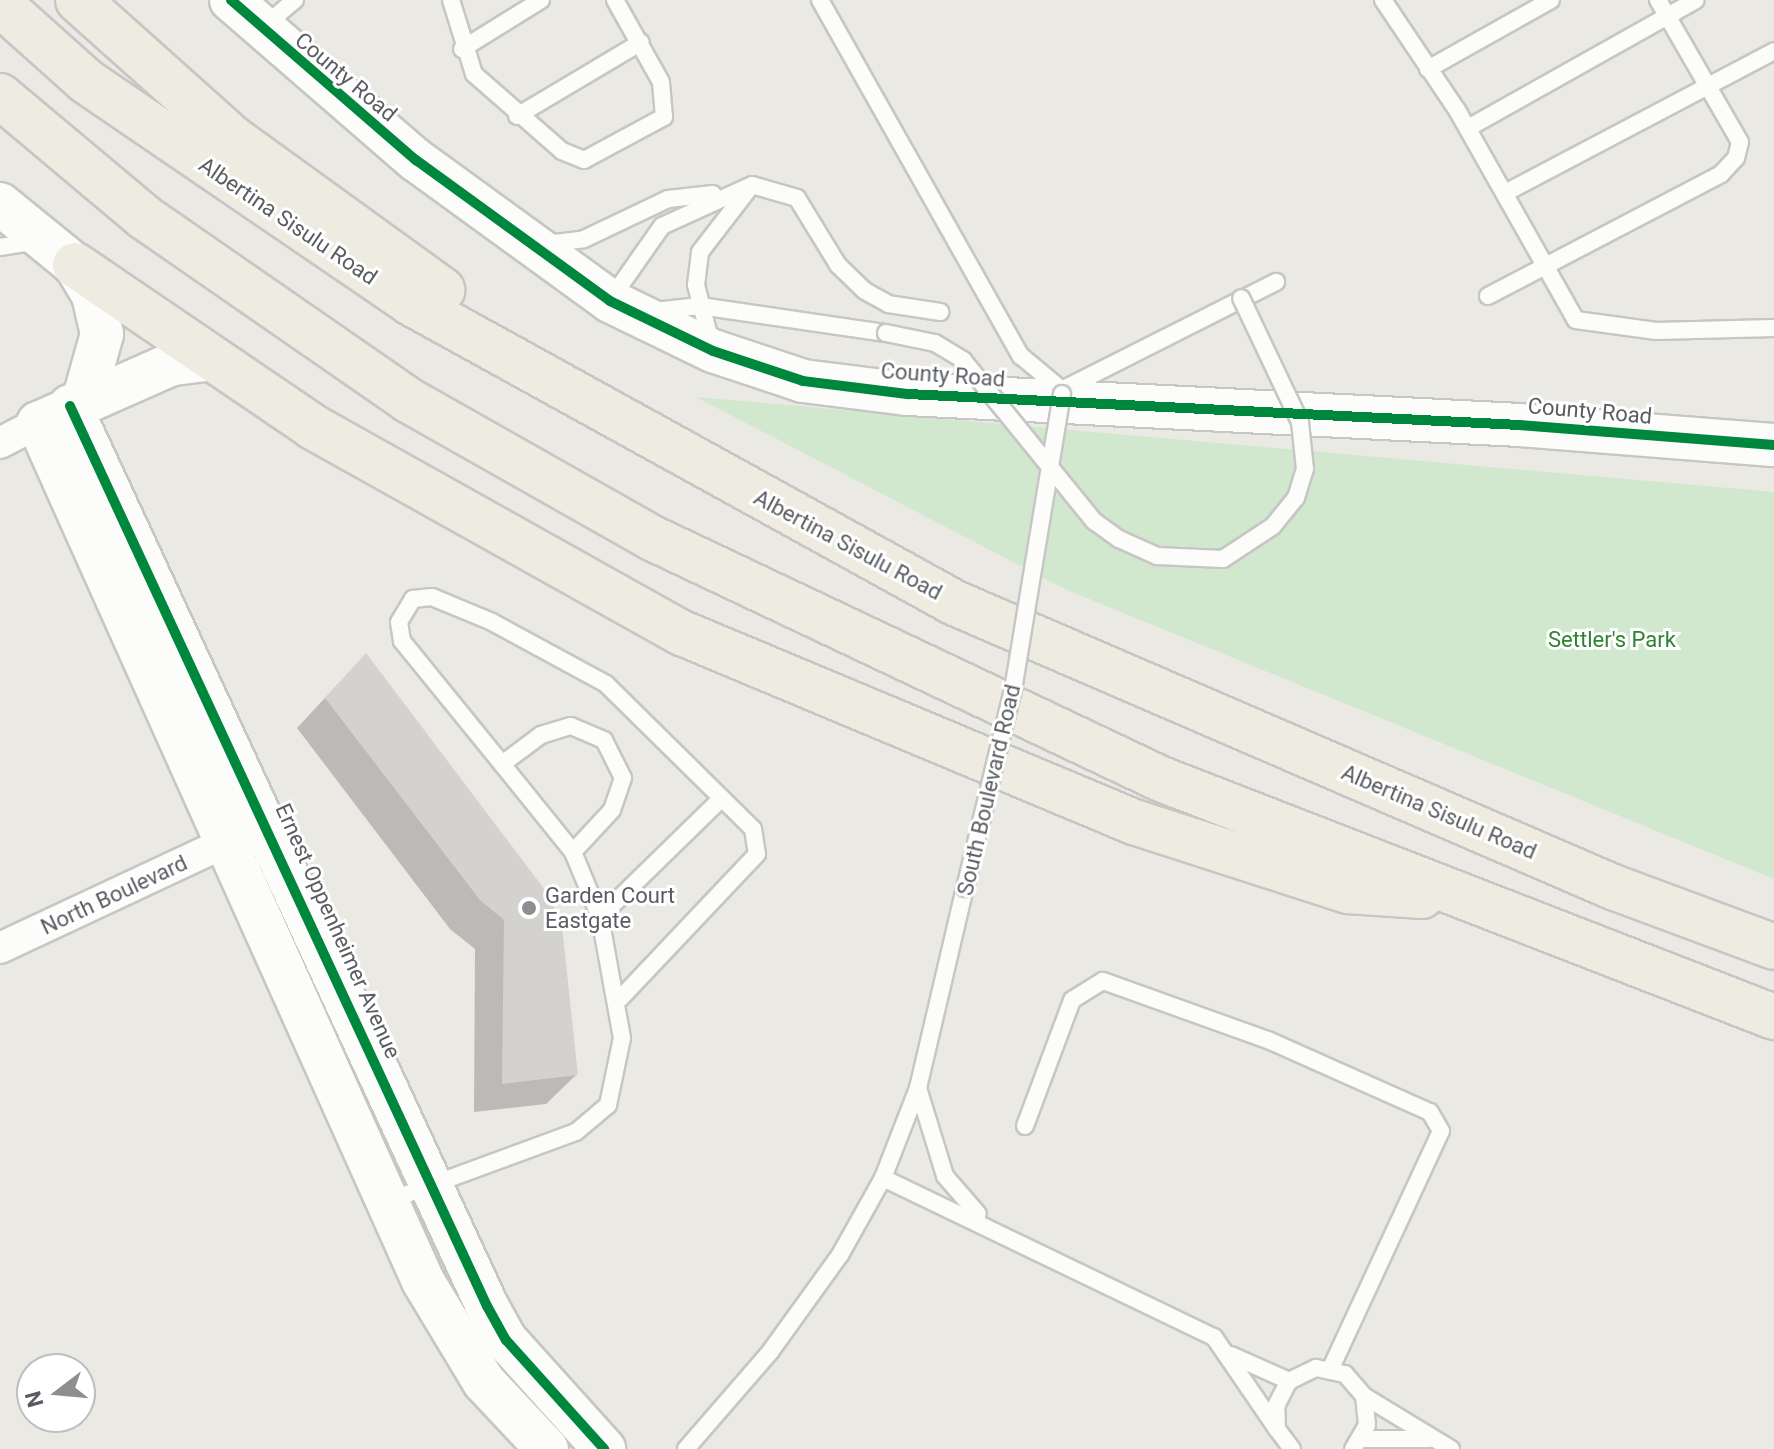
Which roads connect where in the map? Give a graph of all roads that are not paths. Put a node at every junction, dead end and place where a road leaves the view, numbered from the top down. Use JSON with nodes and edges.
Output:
{"nodes":[{"id":1,"x":78,"y":0,"type":"edge"},
{"id":2,"x":231,"y":0,"type":"edge"},
{"id":3,"x":295,"y":0,"type":"edge"},
{"id":4,"x":451,"y":0,"type":"edge"},
{"id":5,"x":541,"y":0,"type":"edge"},
{"id":6,"x":615,"y":0,"type":"edge"},
{"id":7,"x":820,"y":0,"type":"edge"},
{"id":8,"x":1383,"y":0,"type":"edge"},
{"id":9,"x":1551,"y":0,"type":"edge"},
{"id":10,"x":1658,"y":0,"type":"edge"},
{"id":11,"x":1696,"y":0,"type":"edge"},
{"id":12,"x":0,"y":4,"type":"edge"},
{"id":13,"x":1668,"y":17,"type":"junction"},
{"id":14,"x":260,"y":30,"type":"junction"},
{"id":15,"x":641,"y":42,"type":"junction"},
{"id":16,"x":462,"y":49,"type":"junction"},
{"id":17,"x":1774,"y":51,"type":"edge"},
{"id":18,"x":1428,"y":69,"type":"junction"},
{"id":19,"x":1708,"y":86,"type":"junction"},
{"id":20,"x":0,"y":96,"type":"edge"},
{"id":21,"x":517,"y":116,"type":"junction"},
{"id":22,"x":1468,"y":128,"type":"junction"},
{"id":23,"x":752,"y":185,"type":"junction"},
{"id":24,"x":1505,"y":193,"type":"junction"},
{"id":25,"x":722,"y":194,"type":"junction"},
{"id":26,"x":0,"y":204,"type":"edge"},
{"id":27,"x":531,"y":243,"type":"junction"},
{"id":28,"x":0,"y":247,"type":"edge"},
{"id":29,"x":59,"y":252,"type":"junction"},
{"id":30,"x":1544,"y":269,"type":"junction"},
{"id":31,"x":1276,"y":282,"type":"dead end"},
{"id":32,"x":1488,"y":296,"type":"dead end"},
{"id":33,"x":1241,"y":298,"type":"junction"},
{"id":34,"x":700,"y":306,"type":"junction"},
{"id":35,"x":621,"y":307,"type":"junction"},
{"id":36,"x":940,"y":312,"type":"dead end"},
{"id":37,"x":1774,"y":328,"type":"edge"},
{"id":38,"x":713,"y":351,"type":"junction"},
{"id":39,"x":206,"y":360,"type":"junction"},
{"id":40,"x":1062,"y":392,"type":"junction"},
{"id":41,"x":78,"y":405,"type":"junction"},
{"id":42,"x":614,"y":420,"type":"junction"},
{"id":43,"x":0,"y":443,"type":"edge"},
{"id":44,"x":1774,"y":445,"type":"edge"},
{"id":45,"x":502,"y":764,"type":"junction"},
{"id":46,"x":722,"y":798,"type":"junction"},
{"id":47,"x":228,"y":841,"type":"junction"},
{"id":48,"x":573,"y":852,"type":"junction"},
{"id":49,"x":1452,"y":896,"type":"junction"},
{"id":50,"x":600,"y":917,"type":"junction"},
{"id":51,"x":1774,"y":947,"type":"edge"},
{"id":52,"x":0,"y":948,"type":"edge"},
{"id":53,"x":620,"y":999,"type":"junction"},
{"id":54,"x":1774,"y":1017,"type":"edge"},
{"id":55,"x":918,"y":1088,"type":"junction"},
{"id":56,"x":1025,"y":1126,"type":"dead end"},
{"id":57,"x":883,"y":1178,"type":"junction"},
{"id":58,"x":432,"y":1187,"type":"junction"},
{"id":59,"x":388,"y":1202,"type":"junction"},
{"id":60,"x":1002,"y":1232,"type":"junction"},
{"id":61,"x":1231,"y":1355,"type":"junction"},
{"id":62,"x":1331,"y":1368,"type":"junction"},
{"id":63,"x":1289,"y":1381,"type":"junction"},
{"id":64,"x":1364,"y":1396,"type":"junction"},
{"id":65,"x":1277,"y":1429,"type":"junction"},
{"id":66,"x":1431,"y":1439,"type":"junction"},
{"id":67,"x":1357,"y":1444,"type":"edge"},
{"id":68,"x":1288,"y":1448,"type":"edge"},
{"id":69,"x":547,"y":1449,"type":"edge"},
{"id":70,"x":604,"y":1449,"type":"edge"},
{"id":71,"x":686,"y":1449,"type":"edge"},
{"id":72,"x":1451,"y":1449,"type":"edge"}],
"edges":[{"from":1,"to":42,"type":"highway"},
{"from":2,"to":14,"type":"street","name":"County Road"},
{"from":3,"to":14,"type":"lane"},
{"from":4,"to":16,"type":"lane"},
{"from":5,"to":16,"type":"lane"},
{"from":6,"to":15,"type":"lane"},
{"from":7,"to":40,"type":"lane"},
{"from":8,"to":18,"type":"lane"},
{"from":9,"to":18,"type":"lane"},
{"from":10,"to":13,"type":"lane"},
{"from":11,"to":13,"type":"lane"},
{"from":12,"to":42,"type":"highway","name":"Albertina Sisulu Road"},
{"from":13,"to":19,"type":"lane"},
{"from":13,"to":22,"type":"lane"},
{"from":14,"to":27,"type":"street","name":"County Road"},
{"from":15,"to":21,"type":"lane"},
{"from":15,"to":21,"type":"lane"},
{"from":16,"to":21,"type":"lane"},
{"from":17,"to":19,"type":"lane"},
{"from":18,"to":22,"type":"lane"},
{"from":19,"to":24,"type":"lane"},
{"from":19,"to":30,"type":"lane"},
{"from":20,"to":49,"type":"highway"},
{"from":22,"to":24,"type":"lane"},
{"from":23,"to":25,"type":"lane"},
{"from":23,"to":34,"type":"lane"},
{"from":23,"to":36,"type":"lane"},
{"from":24,"to":30,"type":"lane"},
{"from":25,"to":27,"type":"lane"},
{"from":25,"to":35,"type":"lane"},
{"from":26,"to":29,"type":"street"},
{"from":27,"to":35,"type":"street","name":"County Road"},
{"from":28,"to":29,"type":"lane"},
{"from":29,"to":39,"type":"highway"},
{"from":29,"to":41,"type":"street"},
{"from":30,"to":32,"type":"lane"},
{"from":30,"to":37,"type":"lane"},
{"from":31,"to":33,"type":"lane"},
{"from":33,"to":34,"type":"lane","bridge":true},
{"from":33,"to":40,"type":"lane"},
{"from":34,"to":35,"type":"lane"},
{"from":34,"to":38,"type":"lane"},
{"from":35,"to":38,"type":"street","name":"County Road"},
{"from":38,"to":44,"type":"street","name":"County Road"},
{"from":39,"to":41,"type":"street"},
{"from":39,"to":49,"type":"highway"},
{"from":40,"to":55,"type":"lane","name":"South Boulevard Road","bridge":true},
{"from":41,"to":43,"type":"street"},
{"from":41,"to":47,"type":"street"},
{"from":41,"to":58,"type":"street","name":"Ernest Oppenheimer Avenue"},
{"from":42,"to":51,"type":"highway","name":"Albertina Sisulu Road"},
{"from":45,"to":46,"type":"lane"},
{"from":45,"to":48,"type":"lane"},
{"from":45,"to":48,"type":"lane"},
{"from":46,"to":50,"type":"lane"},
{"from":46,"to":53,"type":"lane"},
{"from":47,"to":52,"type":"street","name":"North Boulevard"},
{"from":47,"to":59,"type":"street"},
{"from":48,"to":50,"type":"lane"},
{"from":49,"to":54,"type":"highway"},
{"from":50,"to":53,"type":"lane"},
{"from":53,"to":58,"type":"lane"},
{"from":55,"to":57,"type":"lane","name":"South Boulevard Road"},
{"from":55,"to":60,"type":"lane"},
{"from":56,"to":62,"type":"lane"},
{"from":57,"to":60,"type":"lane"},
{"from":57,"to":71,"type":"lane","name":"South Boulevard Road"},
{"from":58,"to":59,"type":"lane"},
{"from":58,"to":70,"type":"street","name":"Ernest Oppenheimer Avenue"},
{"from":59,"to":69,"type":"street"},
{"from":60,"to":61,"type":"lane"},
{"from":61,"to":63,"type":"lane"},
{"from":61,"to":65,"type":"lane"},
{"from":62,"to":63,"type":"lane"},
{"from":62,"to":64,"type":"lane"},
{"from":63,"to":65,"type":"lane"},
{"from":64,"to":66,"type":"lane"},
{"from":64,"to":67,"type":"lane"},
{"from":65,"to":68,"type":"lane"},
{"from":66,"to":67,"type":"lane"},
{"from":66,"to":72,"type":"lane"}]}
